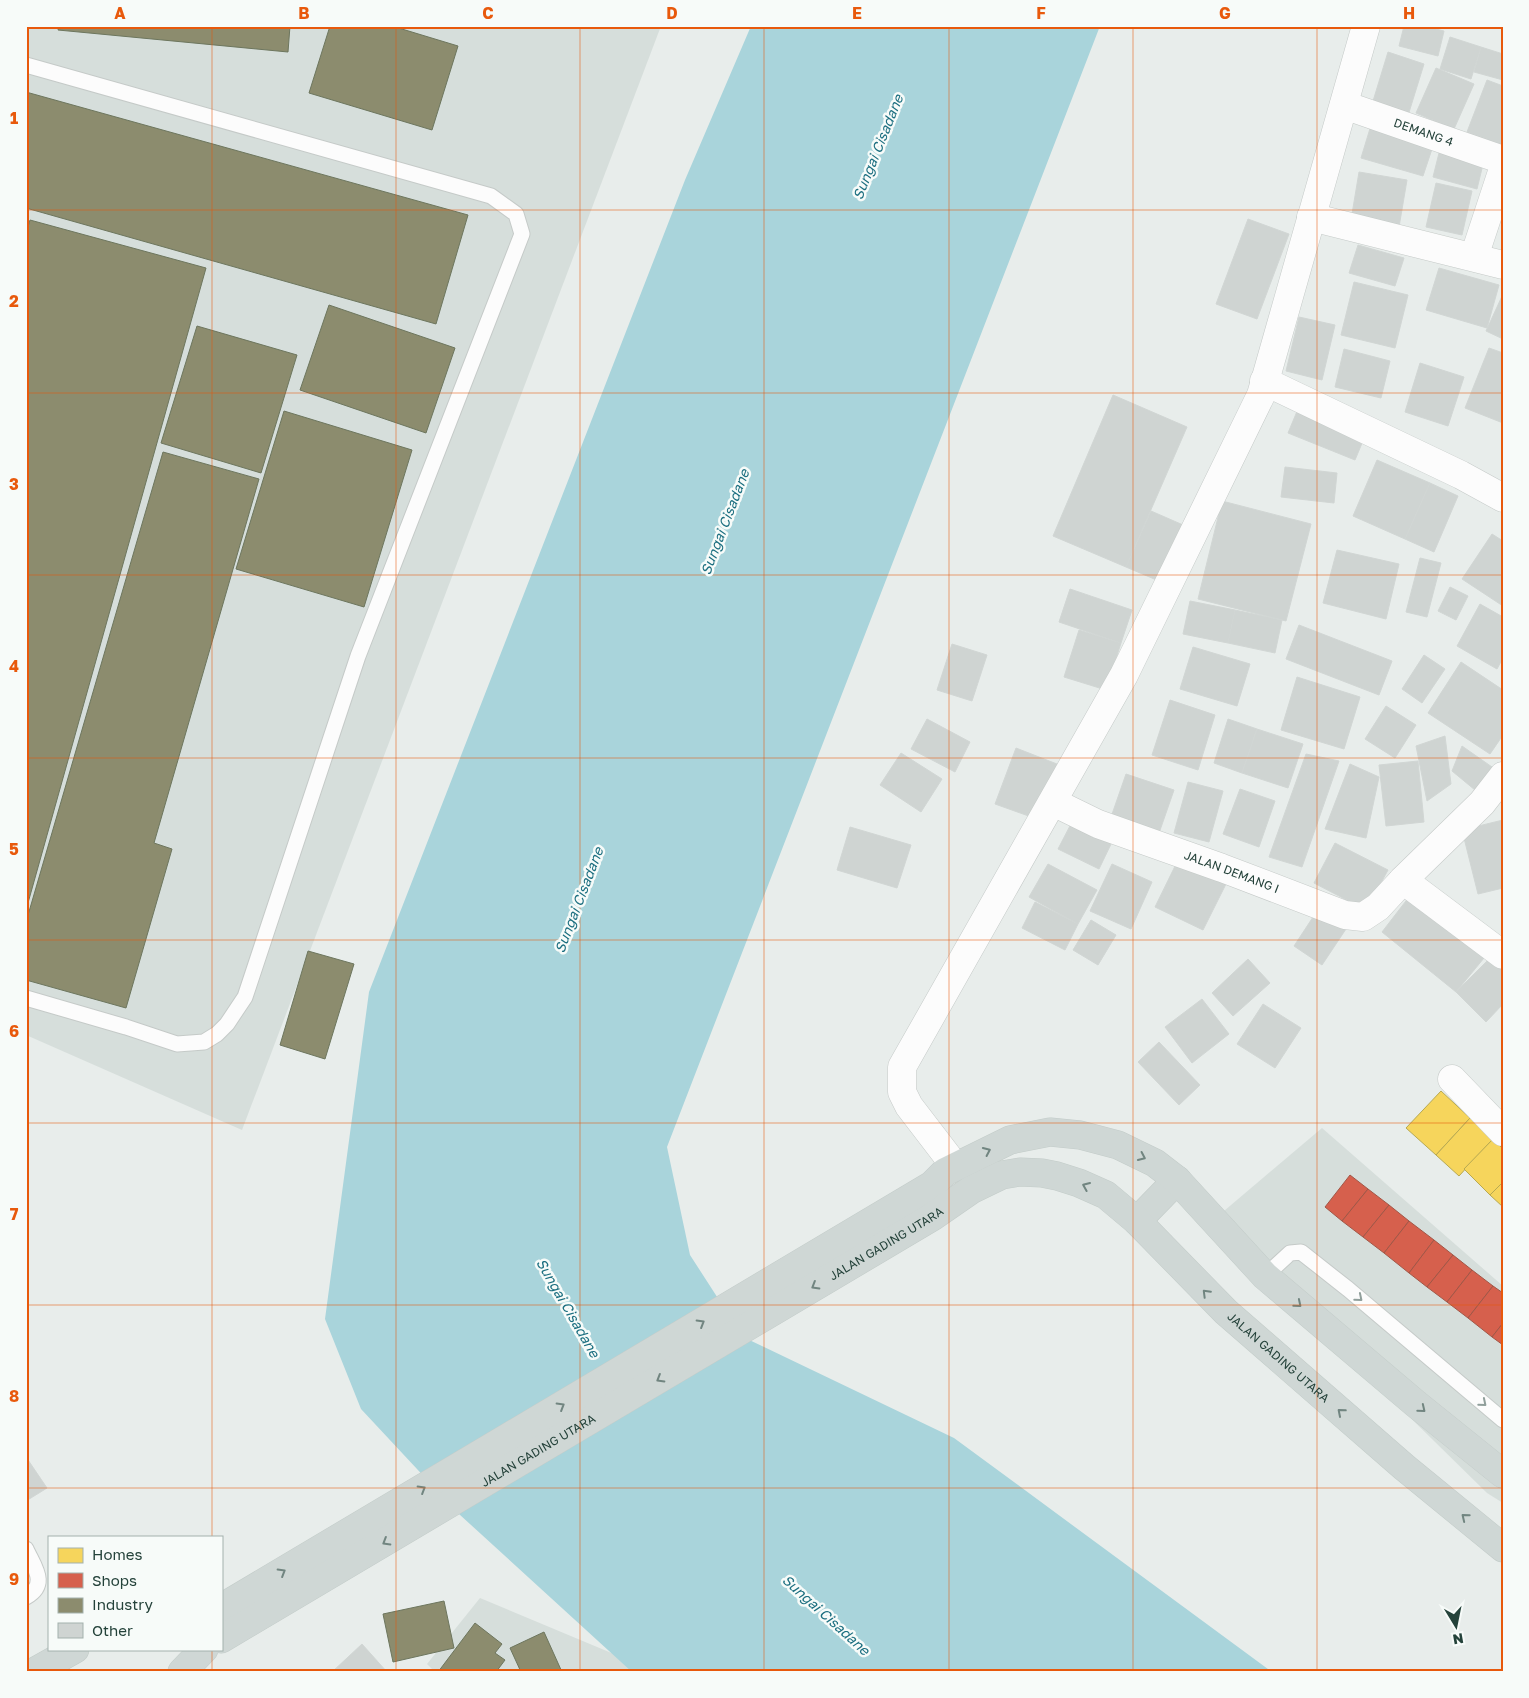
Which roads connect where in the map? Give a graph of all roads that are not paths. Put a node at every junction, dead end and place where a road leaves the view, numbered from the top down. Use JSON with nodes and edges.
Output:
{"nodes":[{"id":1,"x":1366,"y":26,"type":"edge"},
{"id":2,"x":26,"y":65,"type":"edge"},
{"id":3,"x":1344,"y":105,"type":"junction"},
{"id":4,"x":1503,"y":160,"type":"edge"},
{"id":5,"x":1503,"y":169,"type":"edge"},
{"id":6,"x":1311,"y":217,"type":"junction"},
{"id":7,"x":1474,"y":257,"type":"junction"},
{"id":8,"x":1503,"y":265,"type":"edge"},
{"id":9,"x":1264,"y":381,"type":"junction"},
{"id":10,"x":1503,"y":498,"type":"edge"},
{"id":11,"x":1503,"y":776,"type":"edge"},
{"id":12,"x":1053,"y":802,"type":"junction"},
{"id":13,"x":1403,"y":880,"type":"junction"},
{"id":14,"x":1503,"y":955,"type":"edge"},
{"id":15,"x":26,"y":998,"type":"edge"},
{"id":16,"x":1452,"y":1079,"type":"dead end"},
{"id":17,"x":1503,"y":1132,"type":"edge"},
{"id":18,"x":955,"y":1166,"type":"junction"},
{"id":19,"x":1177,"y":1180,"type":"junction"},
{"id":20,"x":1137,"y":1221,"type":"junction"},
{"id":21,"x":1265,"y":1276,"type":"junction"},
{"id":22,"x":1503,"y":1420,"type":"edge"},
{"id":23,"x":1503,"y":1474,"type":"edge"},
{"id":24,"x":1503,"y":1548,"type":"edge"},
{"id":25,"x":26,"y":1549,"type":"edge"},
{"id":26,"x":26,"y":1597,"type":"edge"},
{"id":27,"x":231,"y":1602,"type":"edge"},
{"id":28,"x":222,"y":1638,"type":"edge"},
{"id":29,"x":73,"y":1650,"type":"edge"},
{"id":30,"x":203,"y":1650,"type":"edge"},
{"id":31,"x":34,"y":1672,"type":"edge"},
{"id":32,"x":182,"y":1672,"type":"edge"}],
"edges":[{"from":1,"to":3,"type":"street"},
{"from":2,"to":15,"type":"lane"},
{"from":3,"to":4,"type":"street","name":"DEMANG 4"},
{"from":3,"to":6,"type":"street"},
{"from":5,"to":7,"type":"street"},
{"from":6,"to":7,"type":"street"},
{"from":6,"to":9,"type":"street"},
{"from":7,"to":8,"type":"street"},
{"from":9,"to":10,"type":"street"},
{"from":9,"to":12,"type":"street"},
{"from":11,"to":13,"type":"street","name":"JALAN DEMANG I"},
{"from":12,"to":13,"type":"street","name":"JALAN DEMANG I"},
{"from":12,"to":18,"type":"street"},
{"from":13,"to":14,"type":"street"},
{"from":16,"to":17,"type":"street"},
{"from":18,"to":19,"type":"main road","one_way":true},
{"from":27,"to":18,"type":"main road","one_way":true},
{"from":19,"to":20,"type":"main road"},
{"from":19,"to":21,"type":"main road"},
{"from":24,"to":20,"type":"main road","name":"JALAN GADING UTARA","one_way":true},
{"from":20,"to":28,"type":"main road","name":"JALAN GADING UTARA","one_way":true},
{"from":21,"to":22,"type":"lane","one_way":true},
{"from":21,"to":23,"type":"main road","one_way":true},
{"from":25,"to":26,"type":"lane"},
{"from":29,"to":31,"type":"main road"},
{"from":30,"to":32,"type":"main road"}]}
